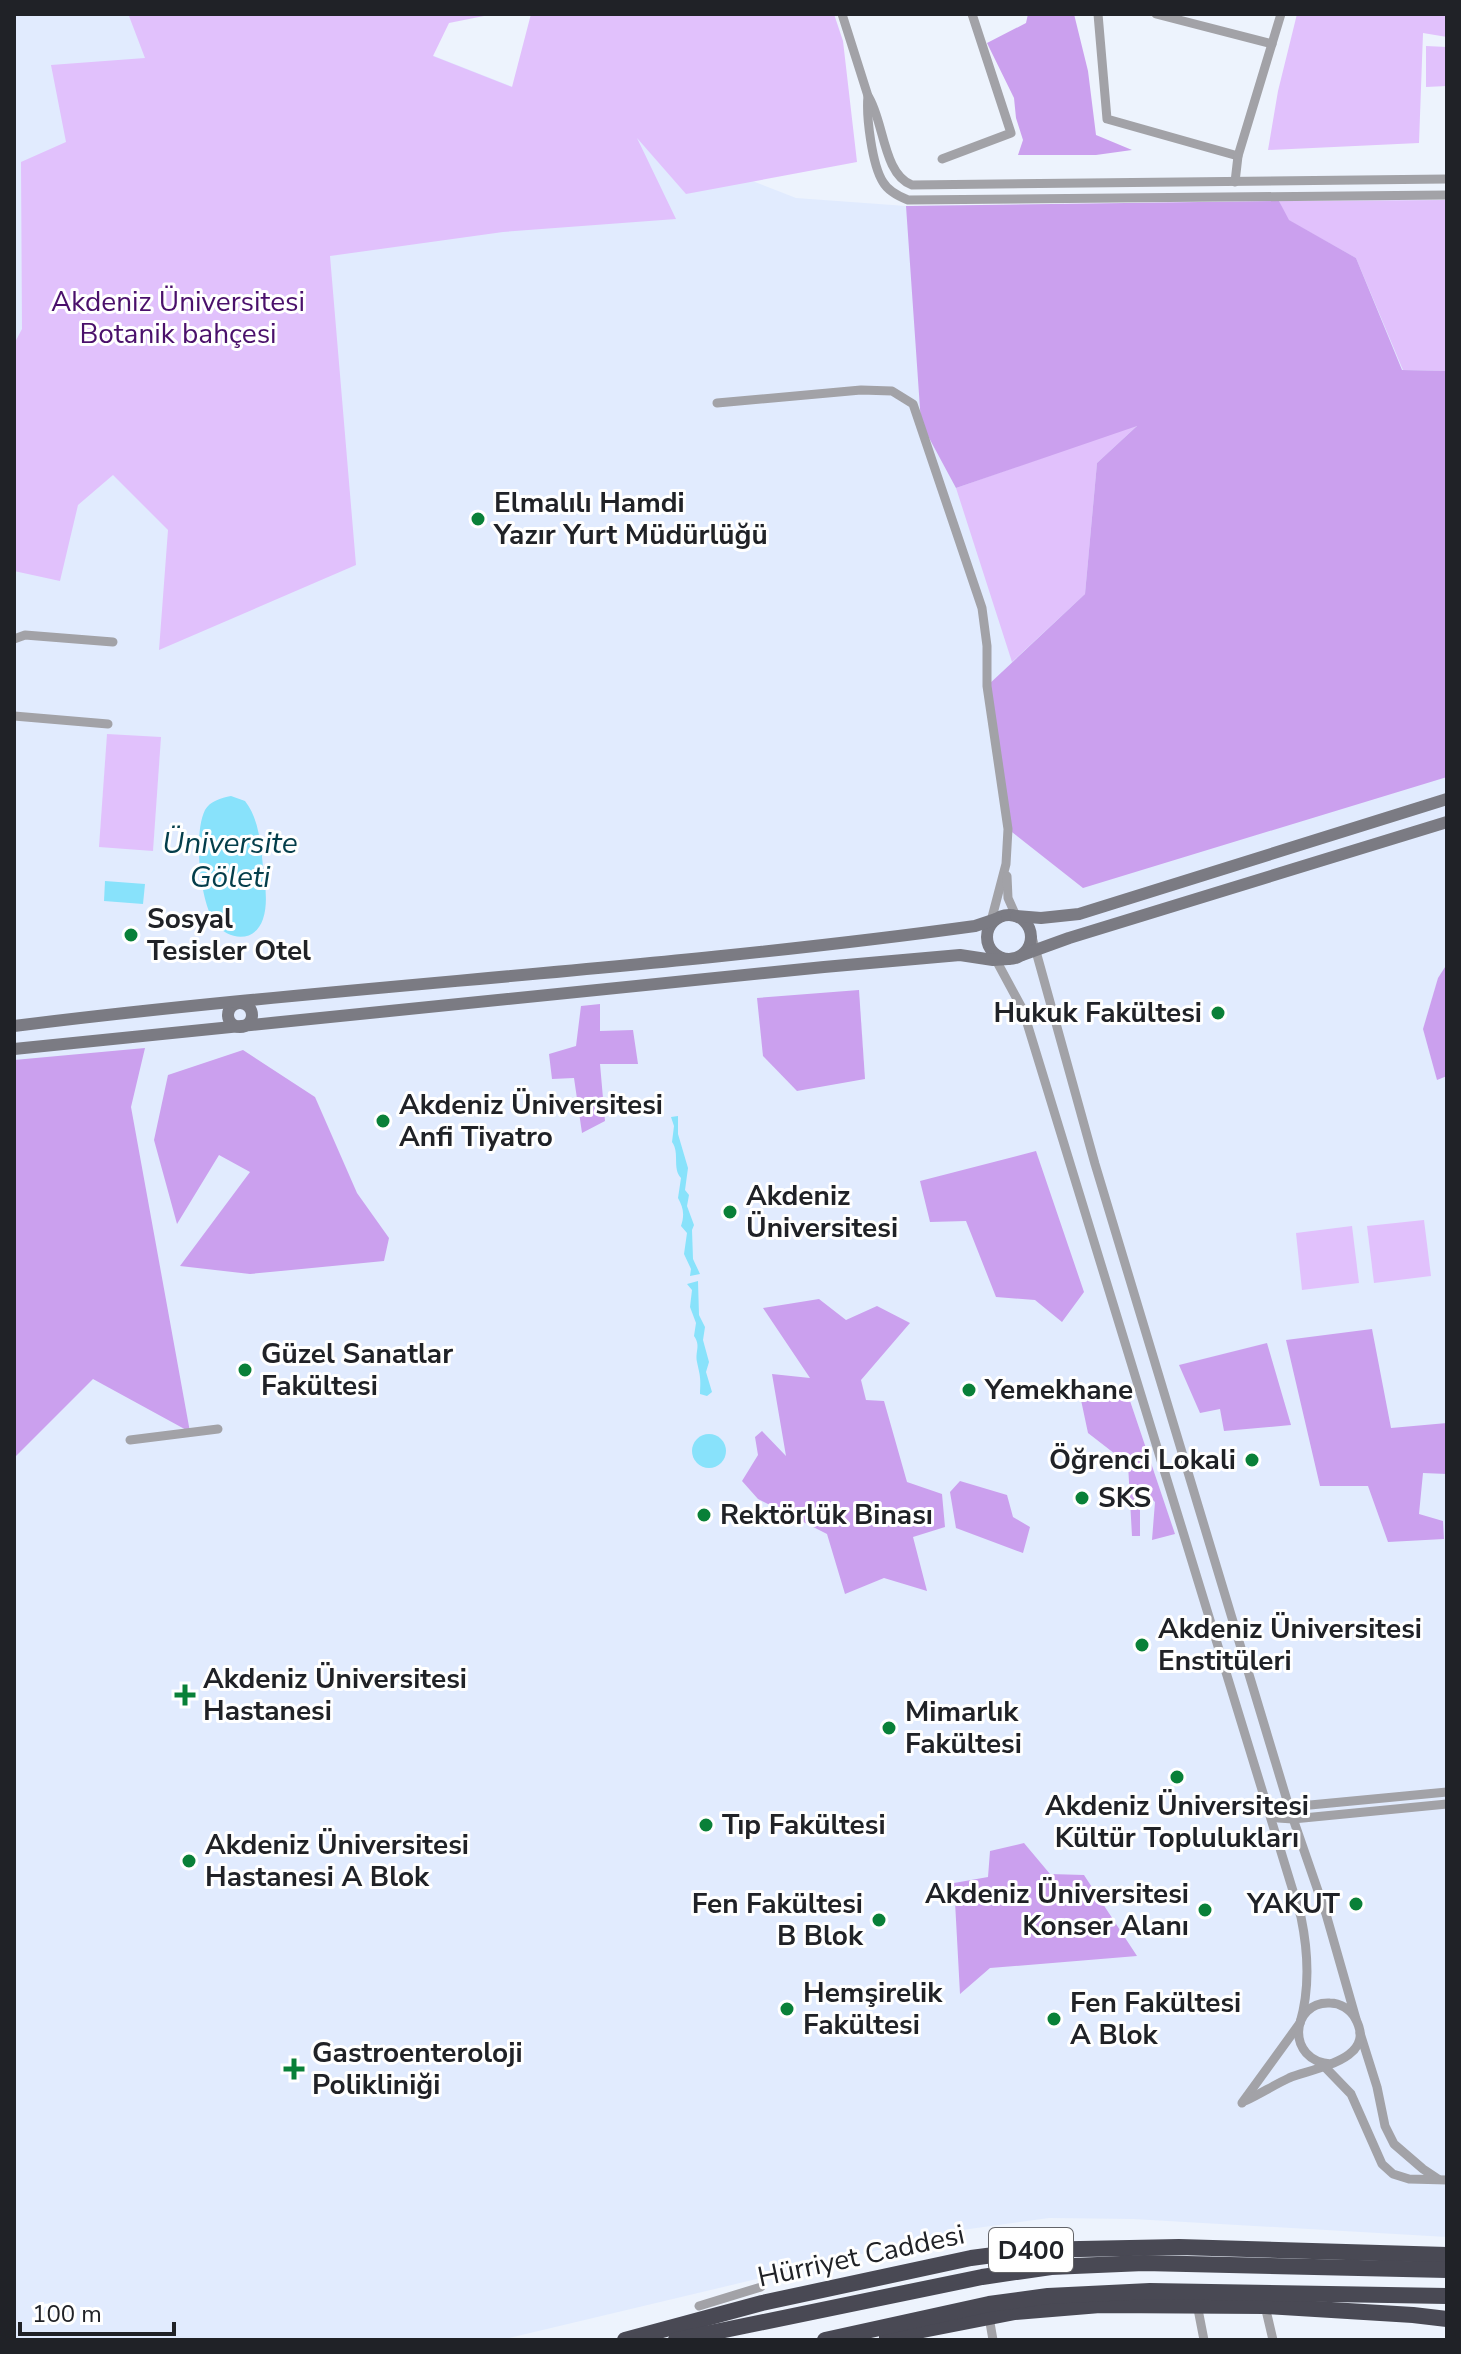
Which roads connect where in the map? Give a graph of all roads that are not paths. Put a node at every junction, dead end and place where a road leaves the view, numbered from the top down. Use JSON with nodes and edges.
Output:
{"nodes":[{"id":1,"x":842,"y":14,"type":"edge"},
{"id":2,"x":972,"y":14,"type":"edge"},
{"id":3,"x":1098,"y":14,"type":"edge"},
{"id":4,"x":1156,"y":14,"type":"edge"},
{"id":5,"x":1281,"y":14,"type":"edge"},
{"id":6,"x":1272,"y":44,"type":"junction"},
{"id":7,"x":868,"y":96,"type":"junction"},
{"id":8,"x":1238,"y":156,"type":"junction"},
{"id":9,"x":942,"y":159,"type":"dead end"},
{"id":10,"x":1447,"y":179,"type":"edge"},
{"id":11,"x":1235,"y":182,"type":"junction"},
{"id":12,"x":1447,"y":195,"type":"edge"},
{"id":13,"x":717,"y":403,"type":"dead end"},
{"id":14,"x":14,"y":639,"type":"edge"},
{"id":15,"x":113,"y":642,"type":"dead end"},
{"id":16,"x":14,"y":716,"type":"edge"},
{"id":17,"x":108,"y":724,"type":"dead end"},
{"id":18,"x":1447,"y":799,"type":"edge"},
{"id":19,"x":1447,"y":822,"type":"edge"},
{"id":20,"x":1006,"y":864,"type":"junction"},
{"id":21,"x":1016,"y":916,"type":"junction"},
{"id":22,"x":993,"y":922,"type":"junction"},
{"id":23,"x":1029,"y":953,"type":"junction"},
{"id":24,"x":1002,"y":960,"type":"junction"},
{"id":25,"x":239,"y":1003,"type":"junction"},
{"id":26,"x":14,"y":1026,"type":"edge"},
{"id":27,"x":242,"y":1027,"type":"junction"},
{"id":28,"x":14,"y":1049,"type":"edge"},
{"id":29,"x":218,"y":1429,"type":"dead end"},
{"id":30,"x":130,"y":1440,"type":"dead end"},
{"id":31,"x":1258,"y":1780,"type":"junction"},
{"id":32,"x":1447,"y":1792,"type":"edge"},
{"id":33,"x":1447,"y":1804,"type":"edge"},
{"id":34,"x":1289,"y":1807,"type":"junction"},
{"id":35,"x":1293,"y":1819,"type":"junction"},
{"id":36,"x":1300,"y":2023,"type":"junction"},
{"id":37,"x":1357,"y":2024,"type":"junction"},
{"id":38,"x":1326,"y":2064,"type":"junction"},
{"id":39,"x":1444,"y":2180,"type":"edge"},
{"id":40,"x":1447,"y":2255,"type":"edge"},
{"id":41,"x":1447,"y":2270,"type":"edge"},
{"id":42,"x":761,"y":2287,"type":"dead end"},
{"id":43,"x":1447,"y":2296,"type":"edge"},
{"id":44,"x":1197,"y":2304,"type":"junction"},
{"id":45,"x":699,"y":2306,"type":"dead end"},
{"id":46,"x":1265,"y":2306,"type":"junction"},
{"id":47,"x":989,"y":2317,"type":"junction"},
{"id":48,"x":1447,"y":2319,"type":"edge"},
{"id":49,"x":625,"y":2340,"type":"edge"},
{"id":50,"x":676,"y":2340,"type":"edge"},
{"id":51,"x":825,"y":2340,"type":"edge"},
{"id":52,"x":874,"y":2340,"type":"edge"},
{"id":53,"x":993,"y":2340,"type":"edge"},
{"id":54,"x":1204,"y":2340,"type":"edge"},
{"id":55,"x":1273,"y":2340,"type":"edge"}],
"edges":[{"from":1,"to":7,"type":"street"},
{"from":2,"to":9,"type":"street"},
{"from":3,"to":8,"type":"street"},
{"from":4,"to":6,"type":"street"},
{"from":5,"to":6,"type":"street"},
{"from":6,"to":8,"type":"street"},
{"from":7,"to":11,"type":"street"},
{"from":7,"to":12,"type":"street"},
{"from":8,"to":11,"type":"street"},
{"from":10,"to":11,"type":"street"},
{"from":13,"to":20,"type":"street"},
{"from":14,"to":15,"type":"street"},
{"from":16,"to":17,"type":"street"},
{"from":18,"to":21,"type":"street"},
{"from":19,"to":23,"type":"street"},
{"from":20,"to":21,"type":"street"},
{"from":20,"to":22,"type":"street"},
{"from":21,"to":22,"type":"street"},
{"from":21,"to":23,"type":"street"},
{"from":22,"to":24,"type":"street"},
{"from":22,"to":25,"type":"street"},
{"from":23,"to":24,"type":"street"},
{"from":23,"to":34,"type":"street"},
{"from":24,"to":27,"type":"street"},
{"from":24,"to":31,"type":"street"},
{"from":25,"to":26,"type":"street"},
{"from":25,"to":27,"type":"street"},
{"from":27,"to":28,"type":"street"},
{"from":29,"to":30,"type":"street"},
{"from":31,"to":35,"type":"street"},
{"from":31,"to":36,"type":"street"},
{"from":32,"to":34,"type":"street"},
{"from":33,"to":35,"type":"street"},
{"from":34,"to":35,"type":"street"},
{"from":35,"to":37,"type":"street"},
{"from":36,"to":37,"type":"street"},
{"from":36,"to":38,"type":"street"},
{"from":36,"to":38,"type":"street"},
{"from":37,"to":38,"type":"street"},
{"from":37,"to":39,"type":"street"},
{"from":38,"to":39,"type":"street"},
{"from":40,"to":49,"type":"highway","name":"Hürriyet Caddesi","number":"D400"},
{"from":41,"to":50,"type":"highway"},
{"from":42,"to":45,"type":"street"},
{"from":43,"to":51,"type":"highway"},
{"from":44,"to":46,"type":"highway"},
{"from":44,"to":47,"type":"highway"},
{"from":44,"to":54,"type":"street"},
{"from":46,"to":48,"type":"highway"},
{"from":46,"to":55,"type":"street"},
{"from":47,"to":52,"type":"highway"},
{"from":47,"to":53,"type":"street"}]}
